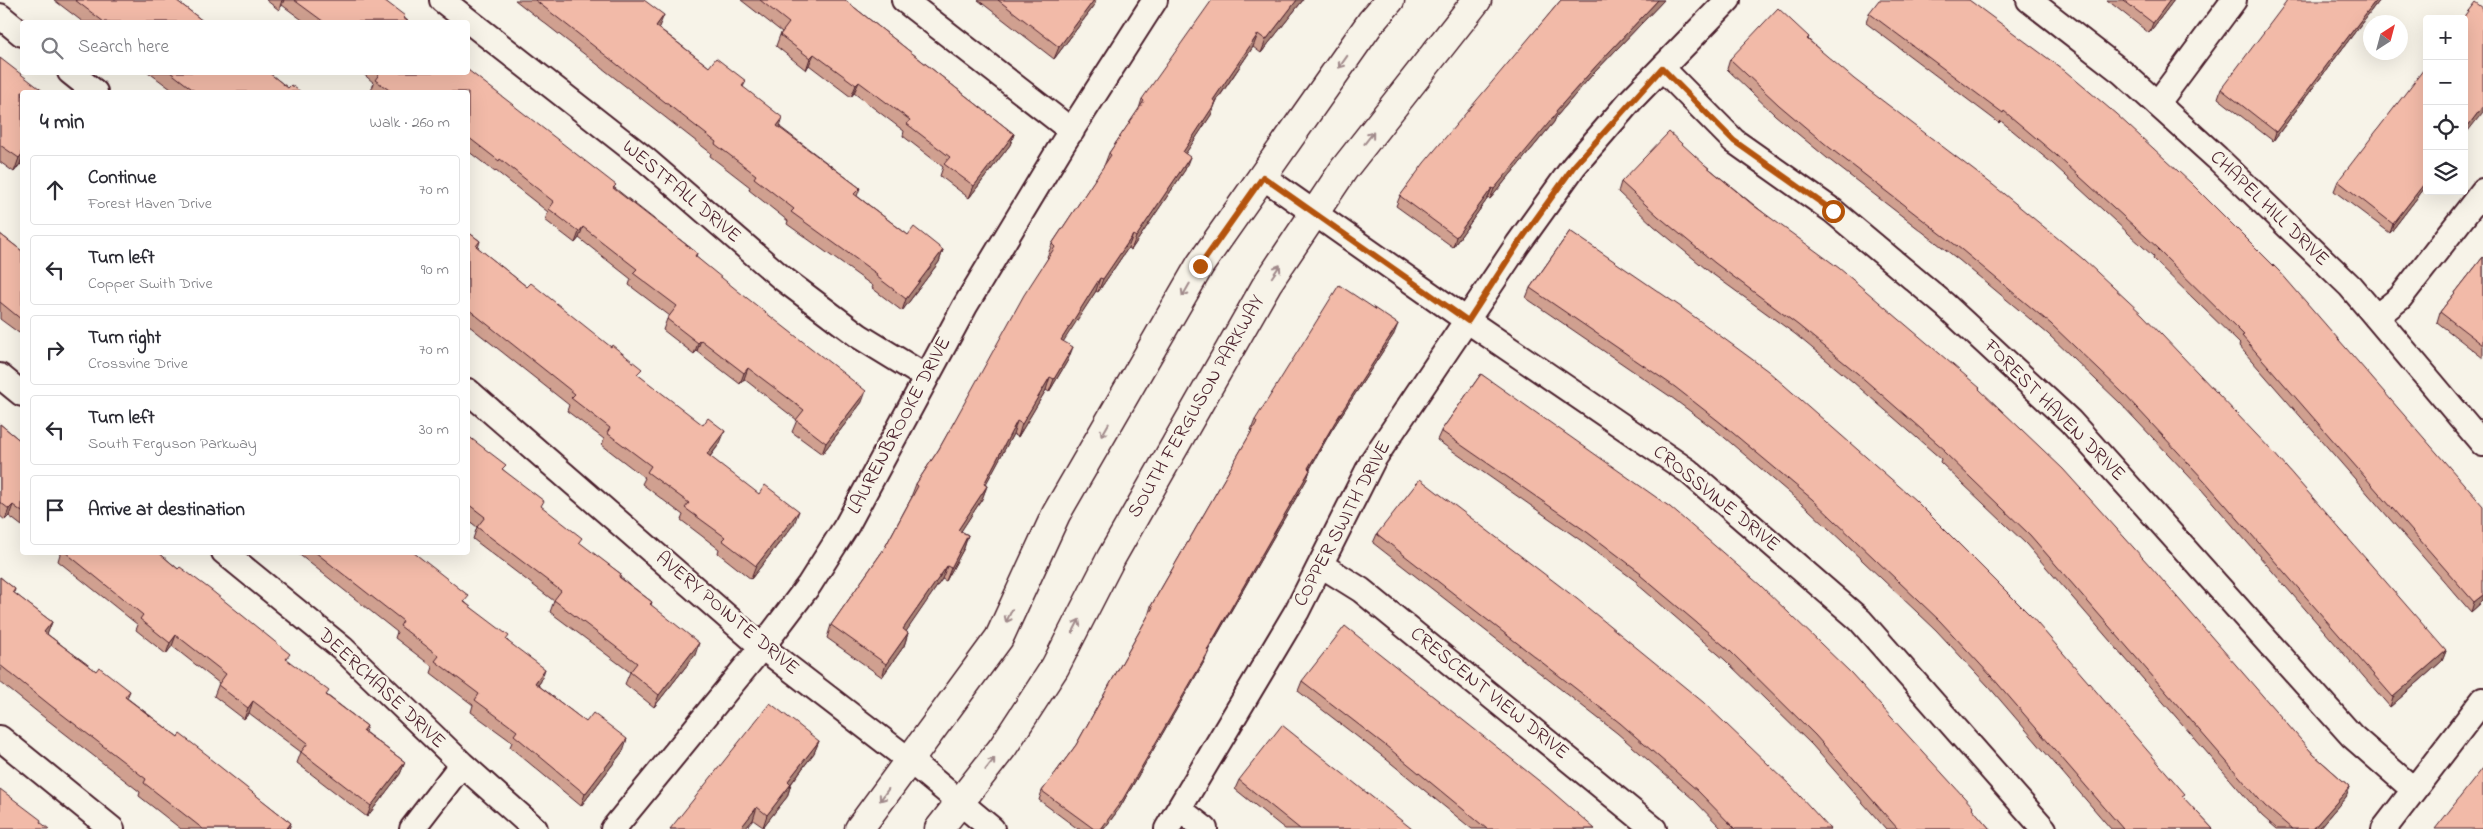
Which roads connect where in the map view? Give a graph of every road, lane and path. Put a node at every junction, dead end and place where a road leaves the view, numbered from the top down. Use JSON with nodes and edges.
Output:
{"nodes":[{"id":1,"x":442,"y":0,"type":"edge"},
{"id":2,"x":904,"y":0,"type":"edge"},
{"id":3,"x":1156,"y":0,"type":"edge"},
{"id":4,"x":1390,"y":0,"type":"edge"},
{"id":5,"x":1477,"y":0,"type":"edge"},
{"id":6,"x":1728,"y":0,"type":"edge"},
{"id":7,"x":2029,"y":0,"type":"edge"},
{"id":8,"x":2234,"y":0,"type":"edge"},
{"id":9,"x":0,"y":16,"type":"edge"},
{"id":10,"x":468,"y":20,"type":"edge"},
{"id":11,"x":470,"y":22,"type":"edge"},
{"id":12,"x":20,"y":32,"type":"edge"},
{"id":13,"x":1662,"y":68,"type":"junction"},
{"id":14,"x":74,"y":75,"type":"edge"},
{"id":15,"x":92,"y":90,"type":"edge"},
{"id":16,"x":2157,"y":104,"type":"junction"},
{"id":17,"x":1072,"y":131,"type":"junction"},
{"id":18,"x":1263,"y":177,"type":"junction"},
{"id":19,"x":2483,"y":191,"type":"edge"},
{"id":20,"x":1314,"y":214,"type":"junction"},
{"id":21,"x":2376,"y":316,"type":"junction"},
{"id":22,"x":1468,"y":321,"type":"junction"},
{"id":23,"x":0,"y":376,"type":"edge"},
{"id":24,"x":926,"y":377,"type":"junction"},
{"id":25,"x":20,"y":392,"type":"edge"},
{"id":26,"x":470,"y":393,"type":"edge"},
{"id":27,"x":2483,"y":444,"type":"edge"},
{"id":28,"x":228,"y":555,"type":"edge"},
{"id":29,"x":1321,"y":565,"type":"junction"},
{"id":30,"x":762,"y":647,"type":"junction"},
{"id":31,"x":2483,"y":700,"type":"edge"},
{"id":32,"x":0,"y":738,"type":"edge"},
{"id":33,"x":909,"y":760,"type":"junction"},
{"id":34,"x":462,"y":764,"type":"junction"},
{"id":35,"x":2414,"y":790,"type":"junction"},
{"id":36,"x":960,"y":802,"type":"junction"},
{"id":37,"x":1179,"y":808,"type":"junction"},
{"id":38,"x":112,"y":829,"type":"edge"},
{"id":39,"x":412,"y":829,"type":"edge"},
{"id":40,"x":535,"y":829,"type":"edge"},
{"id":41,"x":613,"y":829,"type":"edge"},
{"id":42,"x":859,"y":829,"type":"edge"},
{"id":43,"x":939,"y":829,"type":"edge"},
{"id":44,"x":992,"y":829,"type":"edge"},
{"id":45,"x":1167,"y":829,"type":"edge"},
{"id":46,"x":1205,"y":829,"type":"edge"},
{"id":47,"x":1654,"y":829,"type":"edge"},
{"id":48,"x":2044,"y":829,"type":"edge"},
{"id":49,"x":2384,"y":829,"type":"edge"}],
"edges":[{"from":1,"to":10,"type":"street","name":"WESTFALL DRIVE"},
{"from":2,"to":17,"type":"street"},
{"from":3,"to":17,"type":"street","name":"LAURENBROOKE DRIVE"},
{"from":4,"to":18,"type":"street","one_way":true},
{"from":20,"to":5,"type":"street","name":"SOUTH FERGUSON PARKWAY","one_way":true},
{"from":6,"to":13,"type":"street","name":"COPPER SWITH DRIVE"},
{"from":7,"to":16,"type":"street","name":"CHAPEL HILL DRIVE"},
{"from":8,"to":16,"type":"street"},
{"from":9,"to":12,"type":"street"},
{"from":11,"to":24,"type":"street","name":"WESTFALL DRIVE"},
{"from":13,"to":22,"type":"street","name":"COPPER SWITH DRIVE"},
{"from":13,"to":35,"type":"street","name":"FOREST HAVEN DRIVE"},
{"from":14,"to":15,"type":"street"},
{"from":16,"to":21,"type":"street","name":"CHAPEL HILL DRIVE"},
{"from":17,"to":24,"type":"street","name":"LAURENBROOKE DRIVE"},
{"from":18,"to":20,"type":"street","name":"CROSSVINE DRIVE"},
{"from":18,"to":33,"type":"street","one_way":true},
{"from":19,"to":21,"type":"street"},
{"from":20,"to":22,"type":"street","name":"CROSSVINE DRIVE"},
{"from":36,"to":20,"type":"street","name":"SOUTH FERGUSON PARKWAY","one_way":true},
{"from":21,"to":27,"type":"street","name":"CHAPEL HILL DRIVE"},
{"from":22,"to":29,"type":"street","name":"COPPER SWITH DRIVE"},
{"from":22,"to":48,"type":"street","name":"CROSSVINE DRIVE"},
{"from":23,"to":25,"type":"street"},
{"from":24,"to":30,"type":"street","name":"LAURENBROOKE DRIVE"},
{"from":26,"to":30,"type":"street","name":"AVERY POINTE DRIVE"},
{"from":28,"to":34,"type":"street","name":"DEERCHASE DRIVE"},
{"from":29,"to":37,"type":"street","name":"COPPER SWITH DRIVE"},
{"from":29,"to":47,"type":"street","name":"CRESCENT VIEW DRIVE"},
{"from":30,"to":33,"type":"street","name":"AVERY POINTE DRIVE"},
{"from":30,"to":41,"type":"street","name":"LAURENBROOKE DRIVE"},
{"from":31,"to":35,"type":"street"},
{"from":32,"to":38,"type":"street"},
{"from":33,"to":36,"type":"street","name":"AVERY POINTE DRIVE"},
{"from":33,"to":42,"type":"street","one_way":true},
{"from":34,"to":39,"type":"street"},
{"from":34,"to":40,"type":"street","name":"DEERCHASE DRIVE"},
{"from":35,"to":49,"type":"street"},
{"from":36,"to":43,"type":"street","name":"SOUTH FERGUSON PARKWAY"},
{"from":36,"to":44,"type":"street","name":"AVERY POINTE DRIVE"},
{"from":37,"to":45,"type":"street","name":"COPPER SWITH DRIVE"},
{"from":37,"to":46,"type":"street"}]}
